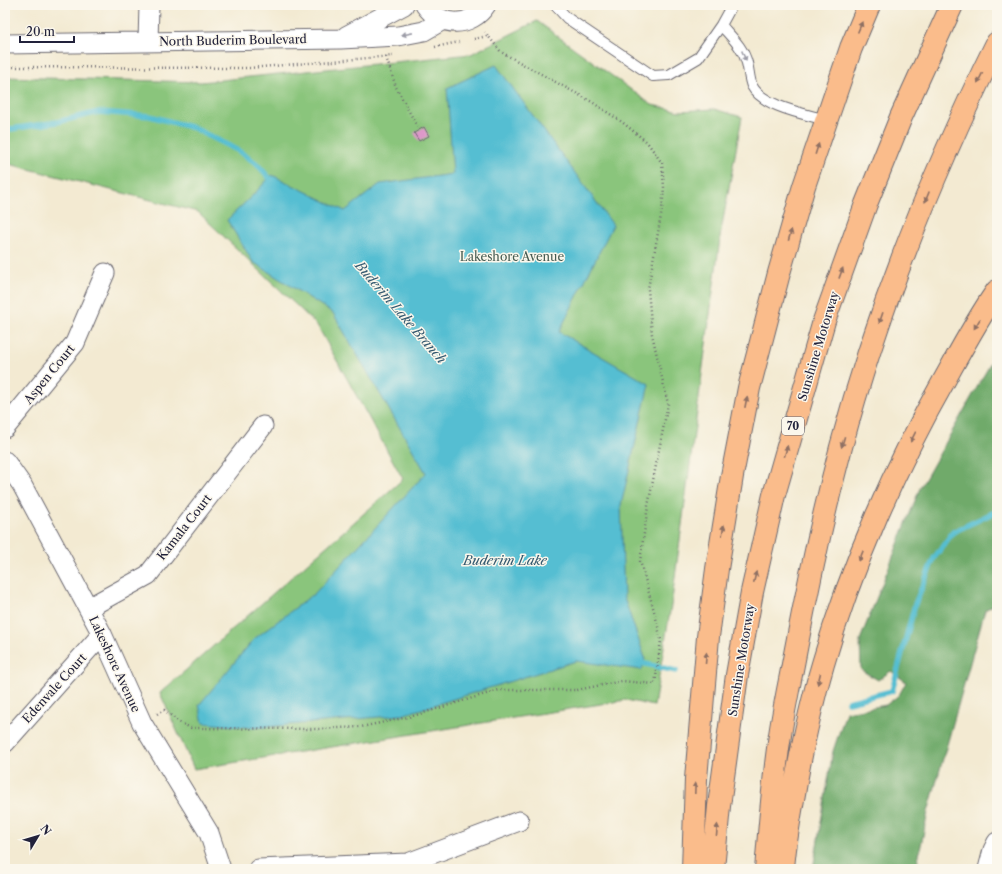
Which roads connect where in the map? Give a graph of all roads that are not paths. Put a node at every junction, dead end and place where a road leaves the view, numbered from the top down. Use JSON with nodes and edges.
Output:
{"nodes":[{"id":1,"x":149,"y":5,"type":"edge"},
{"id":2,"x":404,"y":5,"type":"edge"},
{"id":3,"x":425,"y":5,"type":"edge"},
{"id":4,"x":555,"y":5,"type":"edge"},
{"id":5,"x":732,"y":5,"type":"edge"},
{"id":6,"x":869,"y":5,"type":"edge"},
{"id":7,"x":952,"y":5,"type":"edge"},
{"id":8,"x":482,"y":10,"type":"edge"},
{"id":9,"x":443,"y":20,"type":"junction"},
{"id":10,"x":721,"y":25,"type":"junction"},
{"id":11,"x":341,"y":39,"type":"junction"},
{"id":12,"x":148,"y":42,"type":"junction"},
{"id":13,"x":997,"y":43,"type":"edge"},
{"id":14,"x":5,"y":44,"type":"edge"},
{"id":15,"x":826,"y":120,"type":"junction"},
{"id":16,"x":105,"y":273,"type":"dead end"},
{"id":17,"x":997,"y":291,"type":"edge"},
{"id":18,"x":263,"y":426,"type":"dead end"},
{"id":19,"x":5,"y":428,"type":"edge"},
{"id":20,"x":5,"y":461,"type":"edge"},
{"id":21,"x":88,"y":608,"type":"junction"},
{"id":22,"x":102,"y":634,"type":"junction"},
{"id":23,"x":5,"y":743,"type":"edge"},
{"id":24,"x":518,"y":821,"type":"dead end"},
{"id":25,"x":997,"y":842,"type":"edge"},
{"id":26,"x":221,"y":869,"type":"edge"},
{"id":27,"x":258,"y":869,"type":"edge"},
{"id":28,"x":693,"y":869,"type":"edge"},
{"id":29,"x":713,"y":869,"type":"edge"},
{"id":30,"x":766,"y":869,"type":"edge"},
{"id":31,"x":783,"y":869,"type":"edge"},
{"id":32,"x":988,"y":869,"type":"edge"}],
"edges":[{"from":1,"to":12,"type":"street"},
{"from":2,"to":11,"type":"street","name":"North Buderim Boulevard"},
{"from":3,"to":9,"type":"street"},
{"from":4,"to":10,"type":"lane"},
{"from":5,"to":10,"type":"lane"},
{"from":15,"to":6,"type":"highway","one_way":true},
{"from":29,"to":7,"type":"highway","name":"Sunshine Motorway","number":"70","one_way":true},
{"from":8,"to":9,"type":"street"},
{"from":9,"to":11,"type":"street","name":"North Buderim Boulevard","one_way":true},
{"from":10,"to":15,"type":"lane","one_way":true},
{"from":11,"to":12,"type":"street","name":"North Buderim Boulevard"},
{"from":12,"to":14,"type":"street","name":"North Buderim Boulevard"},
{"from":13,"to":30,"type":"highway","one_way":true},
{"from":28,"to":15,"type":"highway","one_way":true},
{"from":16,"to":19,"type":"street","name":"Aspen Court"},
{"from":17,"to":31,"type":"highway","one_way":true},
{"from":18,"to":21,"type":"street","name":"Kamala Court"},
{"from":20,"to":21,"type":"street","name":"Lakeshore Avenue"},
{"from":21,"to":22,"type":"street","name":"Lakeshore Avenue"},
{"from":22,"to":23,"type":"street","name":"Edenvale Court"},
{"from":22,"to":26,"type":"street","name":"Lakeshore Avenue"},
{"from":24,"to":27,"type":"street"},
{"from":25,"to":32,"type":"street"}]}
